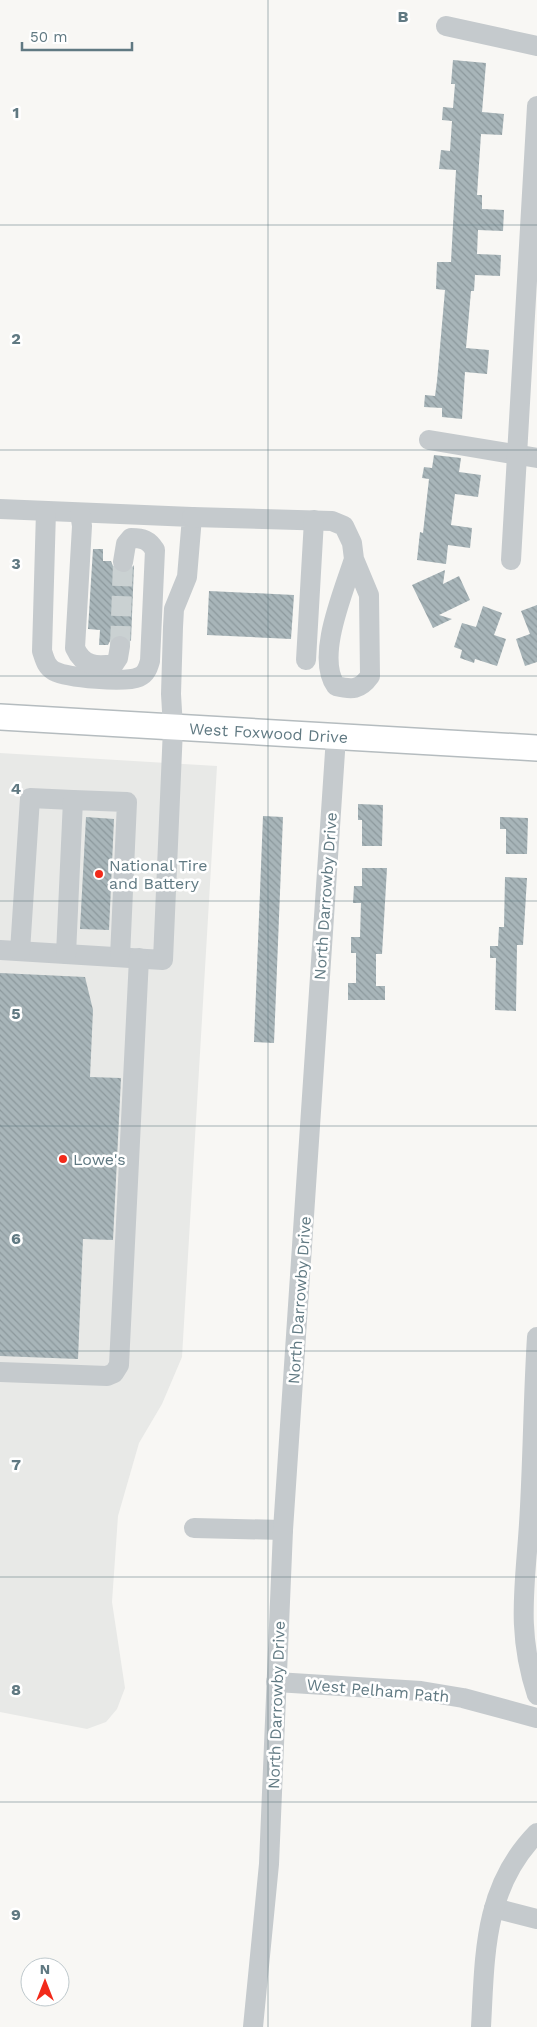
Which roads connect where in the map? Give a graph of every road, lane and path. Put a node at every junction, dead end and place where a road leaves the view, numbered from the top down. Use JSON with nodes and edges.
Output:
{"nodes":[{"id":1,"x":446,"y":26,"type":"dead end"},
{"id":2,"x":537,"y":46,"type":"edge"},
{"id":3,"x":537,"y":106,"type":"edge"},
{"id":4,"x":429,"y":440,"type":"dead end"},
{"id":5,"x":517,"y":455,"type":"junction"},
{"id":6,"x":537,"y":458,"type":"edge"},
{"id":7,"x":0,"y":509,"type":"edge"},
{"id":8,"x":46,"y":511,"type":"junction"},
{"id":9,"x":80,"y":512,"type":"junction"},
{"id":10,"x":192,"y":517,"type":"junction"},
{"id":11,"x":314,"y":520,"type":"junction"},
{"id":12,"x":354,"y":559,"type":"junction"},
{"id":13,"x":511,"y":560,"type":"dead end"},
{"id":14,"x":123,"y":562,"type":"tunnel mouth"},
{"id":15,"x":120,"y":646,"type":"tunnel mouth"},
{"id":16,"x":306,"y":660,"type":"dead end"},
{"id":17,"x":0,"y":718,"type":"edge"},
{"id":18,"x":173,"y":728,"type":"junction"},
{"id":19,"x":336,"y":737,"type":"junction"},
{"id":20,"x":537,"y":748,"type":"edge"},
{"id":21,"x":73,"y":800,"type":"junction"},
{"id":22,"x":10,"y":950,"type":"edge"},
{"id":23,"x":66,"y":954,"type":"junction"},
{"id":24,"x":130,"y":958,"type":"junction"},
{"id":25,"x":537,"y":1337,"type":"edge"},
{"id":26,"x":537,"y":1344,"type":"edge"},
{"id":27,"x":0,"y":1372,"type":"edge"},
{"id":28,"x":533,"y":1526,"type":"edge"},
{"id":29,"x":194,"y":1528,"type":"dead end"},
{"id":30,"x":283,"y":1530,"type":"junction"},
{"id":31,"x":276,"y":1682,"type":"junction"},
{"id":32,"x":537,"y":1694,"type":"edge"},
{"id":33,"x":537,"y":1718,"type":"edge"},
{"id":34,"x":537,"y":1833,"type":"edge"},
{"id":35,"x":494,"y":1908,"type":"junction"},
{"id":36,"x":537,"y":1919,"type":"edge"},
{"id":37,"x":254,"y":2027,"type":"edge"},
{"id":38,"x":481,"y":2027,"type":"edge"}],
"edges":[{"from":1,"to":2,"type":"street"},
{"from":3,"to":5,"type":"street"},
{"from":4,"to":5,"type":"street"},
{"from":5,"to":6,"type":"street"},
{"from":5,"to":13,"type":"street"},
{"from":7,"to":8,"type":"street"},
{"from":8,"to":9,"type":"street"},
{"from":8,"to":14,"type":"street"},
{"from":9,"to":10,"type":"street"},
{"from":9,"to":15,"type":"street"},
{"from":10,"to":11,"type":"street"},
{"from":10,"to":18,"type":"street"},
{"from":11,"to":12,"type":"street"},
{"from":11,"to":16,"type":"street"},
{"from":12,"to":12,"type":"street"},
{"from":17,"to":18,"type":"main road","name":"West Foxwood Drive"},
{"from":18,"to":19,"type":"main road","name":"West Foxwood Drive"},
{"from":18,"to":24,"type":"street"},
{"from":19,"to":20,"type":"main road","name":"West Foxwood Drive"},
{"from":19,"to":30,"type":"street","name":"North Darrowby Drive"},
{"from":21,"to":22,"type":"street"},
{"from":21,"to":23,"type":"street"},
{"from":21,"to":24,"type":"street"},
{"from":22,"to":23,"type":"street"},
{"from":23,"to":24,"type":"street"},
{"from":24,"to":27,"type":"street"},
{"from":25,"to":26,"type":"street"},
{"from":26,"to":28,"type":"street"},
{"from":28,"to":32,"type":"street"},
{"from":29,"to":30,"type":"street"},
{"from":30,"to":31,"type":"street","name":"North Darrowby Drive"},
{"from":31,"to":33,"type":"street","name":"West Pelham Path"},
{"from":31,"to":37,"type":"street","name":"North Darrowby Drive"},
{"from":34,"to":35,"type":"street"},
{"from":35,"to":36,"type":"street"},
{"from":35,"to":38,"type":"street"}]}
